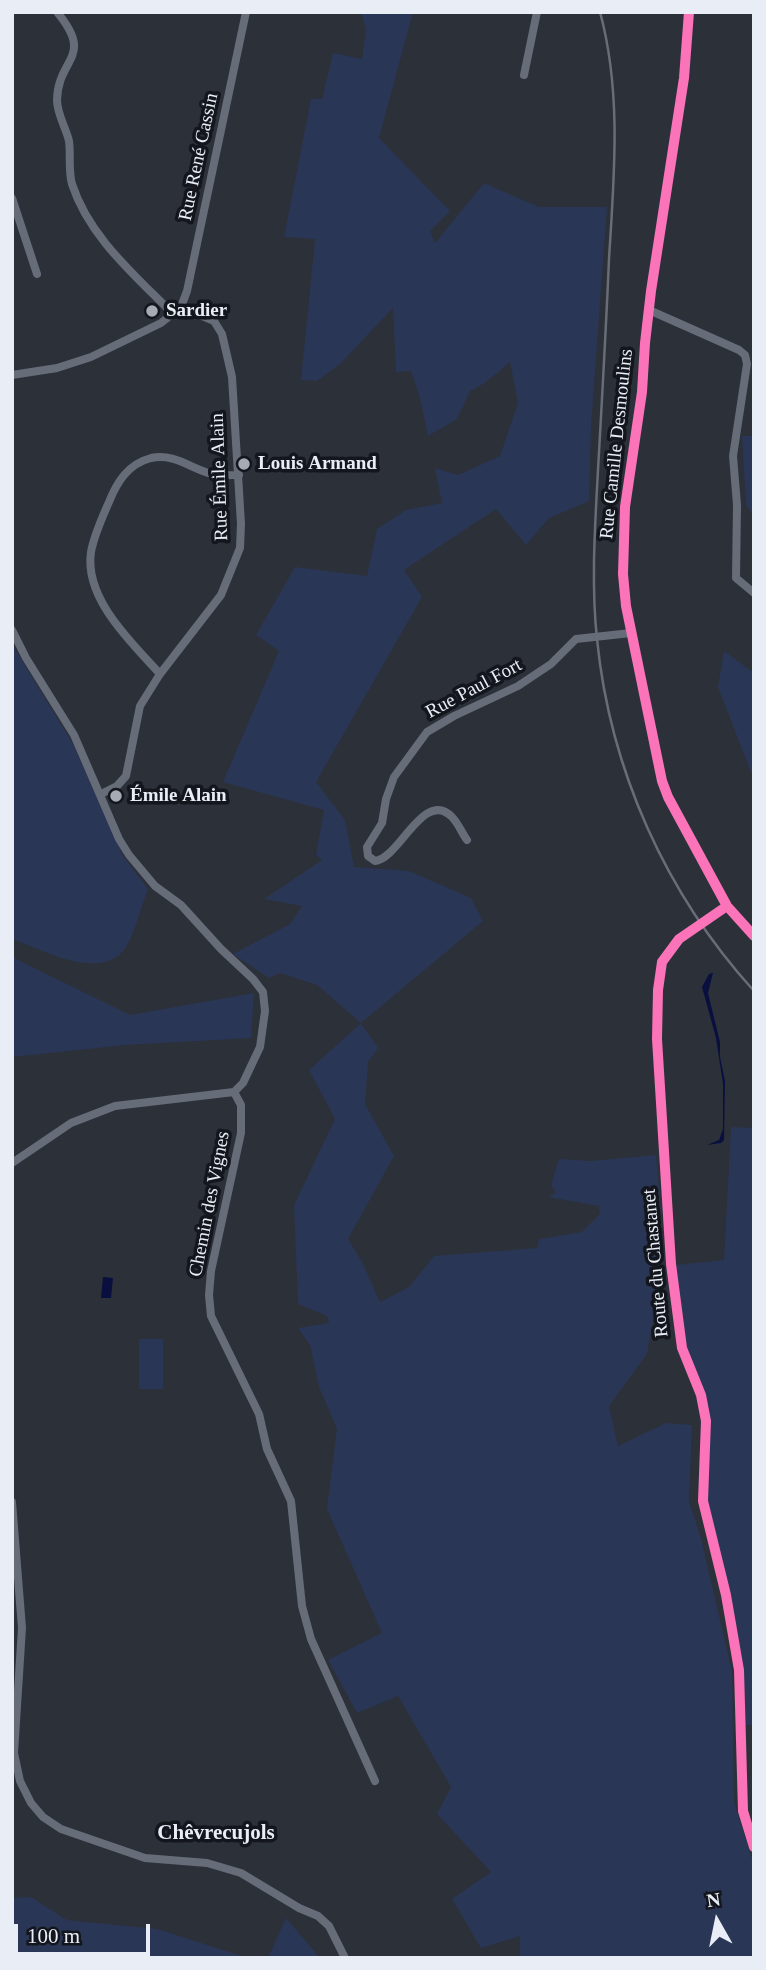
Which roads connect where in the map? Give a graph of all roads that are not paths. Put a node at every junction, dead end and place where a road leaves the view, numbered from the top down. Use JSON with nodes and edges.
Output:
{"nodes":[{"id":1,"x":57,"y":12,"type":"edge"},
{"id":2,"x":246,"y":12,"type":"edge"},
{"id":3,"x":537,"y":12,"type":"edge"},
{"id":4,"x":689,"y":12,"type":"edge"},
{"id":5,"x":524,"y":75,"type":"dead end"},
{"id":6,"x":12,"y":198,"type":"edge"},
{"id":7,"x":37,"y":274,"type":"dead end"},
{"id":8,"x":181,"y":307,"type":"junction"},
{"id":9,"x":649,"y":310,"type":"junction"},
{"id":10,"x":173,"y":314,"type":"junction"},
{"id":11,"x":12,"y":375,"type":"edge"},
{"id":12,"x":239,"y":475,"type":"junction"},
{"id":13,"x":754,"y":593,"type":"edge"},
{"id":14,"x":12,"y":630,"type":"edge"},
{"id":15,"x":631,"y":633,"type":"junction"},
{"id":16,"x":160,"y":674,"type":"junction"},
{"id":17,"x":101,"y":794,"type":"junction"},
{"id":18,"x":467,"y":840,"type":"dead end"},
{"id":19,"x":727,"y":906,"type":"junction"},
{"id":20,"x":754,"y":936,"type":"edge"},
{"id":21,"x":234,"y":1092,"type":"junction"},
{"id":22,"x":12,"y":1163,"type":"edge"},
{"id":23,"x":12,"y":1502,"type":"edge"},
{"id":24,"x":13,"y":1734,"type":"edge"},
{"id":25,"x":375,"y":1781,"type":"dead end"},
{"id":26,"x":754,"y":1847,"type":"edge"},
{"id":27,"x":345,"y":1958,"type":"edge"}],
"edges":[{"from":1,"to":10,"type":"street"},
{"from":2,"to":8,"type":"street","name":"Rue René Cassin"},
{"from":3,"to":5,"type":"street"},
{"from":4,"to":9,"type":"street","name":"Rue Camille Desmoulins"},
{"from":6,"to":7,"type":"street"},
{"from":8,"to":10,"type":"street"},
{"from":8,"to":12,"type":"street","name":"Rue Émile Alain"},
{"from":9,"to":13,"type":"street"},
{"from":9,"to":15,"type":"street","name":"Rue Camille Desmoulins"},
{"from":10,"to":11,"type":"street"},
{"from":12,"to":16,"type":"street","name":"Rue Émile Alain"},
{"from":12,"to":16,"type":"street"},
{"from":14,"to":17,"type":"street"},
{"from":15,"to":18,"type":"street","name":"Rue Paul Fort"},
{"from":15,"to":19,"type":"street","name":"Rue Camille Desmoulins"},
{"from":16,"to":17,"type":"street","name":"Rue Émile Alain"},
{"from":17,"to":21,"type":"street"},
{"from":19,"to":20,"type":"street","name":"Rue Camille Desmoulins"},
{"from":19,"to":26,"type":"street","name":"Route du Chastanet"},
{"from":21,"to":22,"type":"street"},
{"from":21,"to":25,"type":"street","name":"Chemin des Vignes"},
{"from":23,"to":24,"type":"street"},
{"from":24,"to":27,"type":"street"}]}
